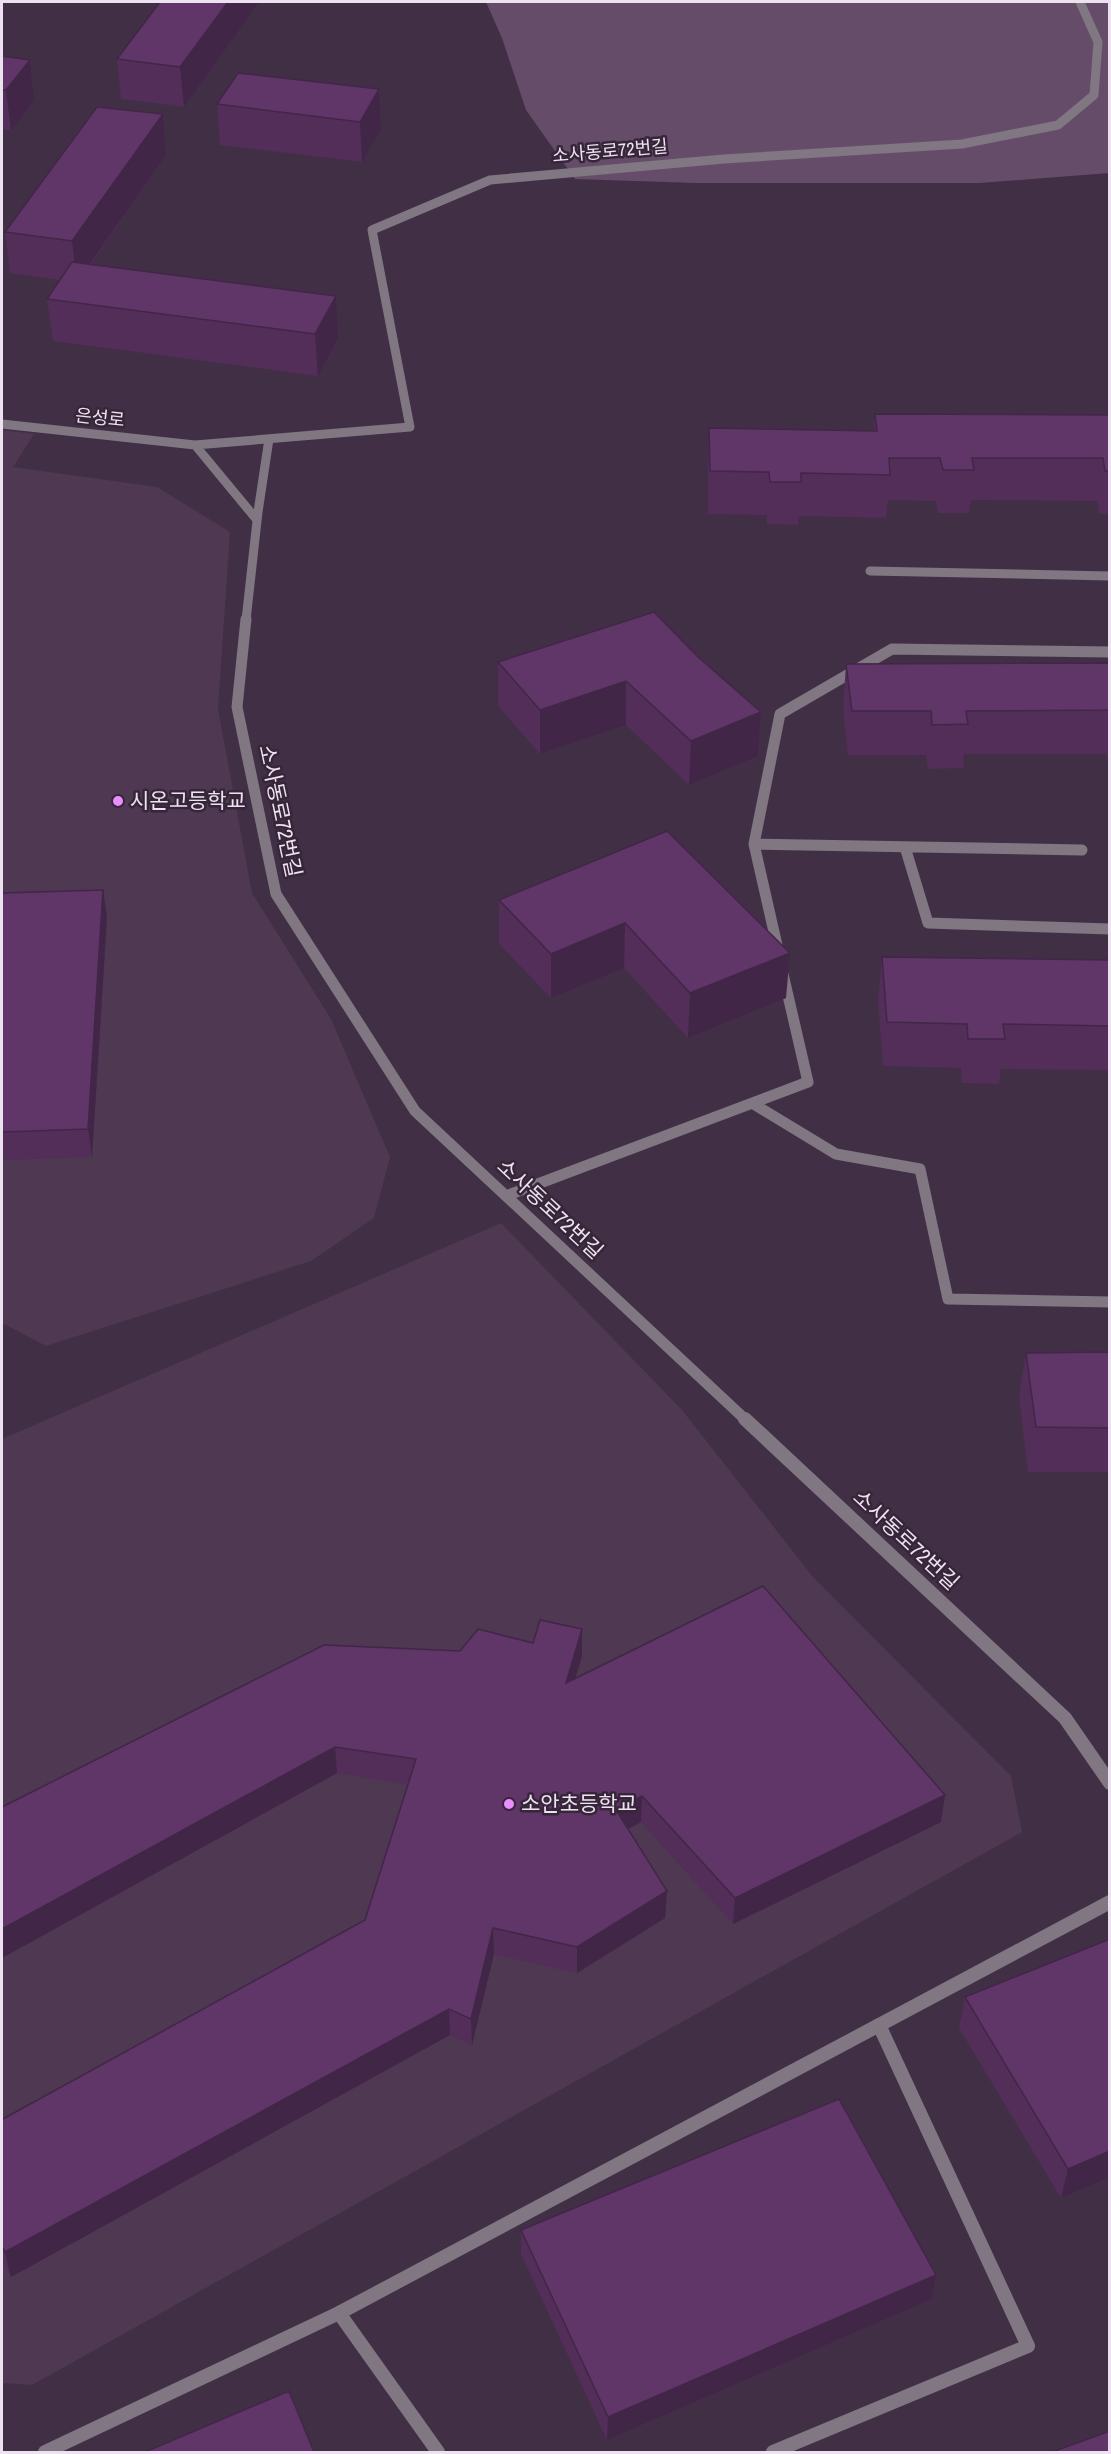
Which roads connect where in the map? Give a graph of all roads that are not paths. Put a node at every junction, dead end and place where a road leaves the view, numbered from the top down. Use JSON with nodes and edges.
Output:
{"nodes":[{"id":1,"x":1080,"y":2,"type":"edge"},
{"id":2,"x":2,"y":424,"type":"edge"},
{"id":3,"x":269,"y":439,"type":"junction"},
{"id":4,"x":195,"y":445,"type":"junction"},
{"id":5,"x":257,"y":520,"type":"junction"},
{"id":6,"x":870,"y":571,"type":"dead end"},
{"id":7,"x":1110,"y":576,"type":"edge"},
{"id":8,"x":1110,"y":652,"type":"edge"},
{"id":9,"x":754,"y":844,"type":"junction"},
{"id":10,"x":905,"y":847,"type":"junction"},
{"id":11,"x":1083,"y":850,"type":"dead end"},
{"id":12,"x":1110,"y":929,"type":"edge"},
{"id":13,"x":752,"y":1103,"type":"junction"},
{"id":14,"x":506,"y":1196,"type":"junction"},
{"id":15,"x":1110,"y":1302,"type":"edge"},
{"id":16,"x":1110,"y":1783,"type":"edge"},
{"id":17,"x":1110,"y":1902,"type":"edge"},
{"id":18,"x":879,"y":2025,"type":"junction"},
{"id":19,"x":339,"y":2313,"type":"junction"},
{"id":20,"x":45,"y":2452,"type":"edge"},
{"id":21,"x":438,"y":2452,"type":"edge"},
{"id":22,"x":773,"y":2452,"type":"edge"}],
"edges":[{"from":1,"to":3,"type":"street","name":"소사동로72번길"},
{"from":2,"to":4,"type":"street","name":"은성로"},
{"from":3,"to":4,"type":"street","name":"소사동로72번길"},
{"from":3,"to":5,"type":"street","name":"소사동로72번길"},
{"from":4,"to":5,"type":"street"},
{"from":5,"to":14,"type":"street","name":"소사동로72번길"},
{"from":6,"to":7,"type":"street"},
{"from":8,"to":9,"type":"street"},
{"from":9,"to":10,"type":"street"},
{"from":9,"to":13,"type":"street"},
{"from":10,"to":11,"type":"street"},
{"from":10,"to":12,"type":"street"},
{"from":13,"to":14,"type":"street"},
{"from":13,"to":15,"type":"street"},
{"from":14,"to":16,"type":"street","name":"소사동로72번길"},
{"from":17,"to":18,"type":"street"},
{"from":18,"to":19,"type":"street"},
{"from":18,"to":22,"type":"street"},
{"from":19,"to":20,"type":"street"},
{"from":19,"to":21,"type":"street"}]}
